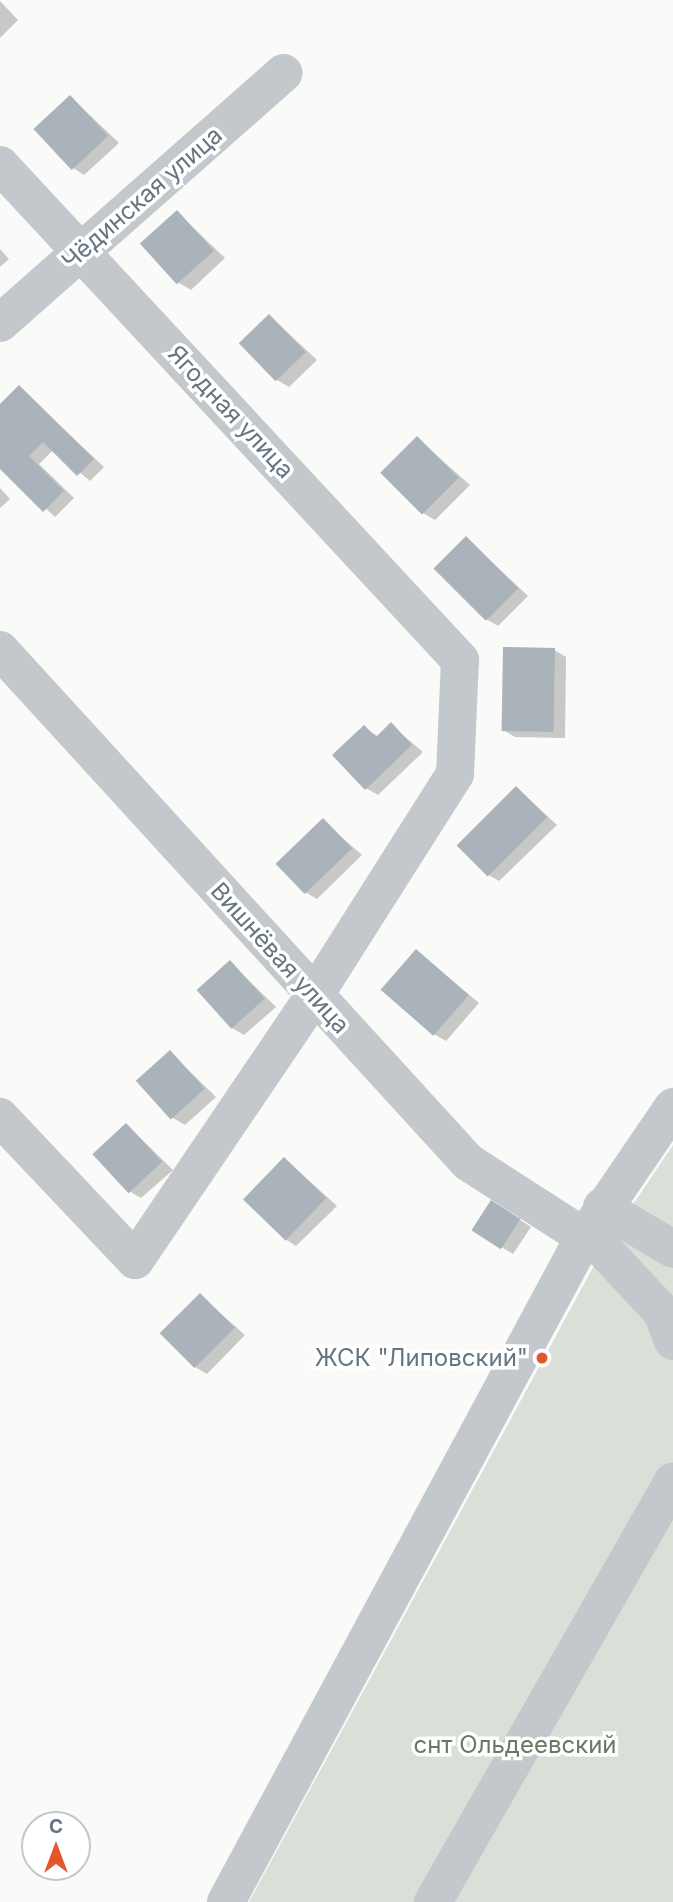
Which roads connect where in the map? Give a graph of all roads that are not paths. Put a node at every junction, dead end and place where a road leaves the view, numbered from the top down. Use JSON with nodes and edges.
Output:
{"nodes":[{"id":1,"x":284,"y":73,"type":"dead end"},
{"id":2,"x":0,"y":165,"type":"edge"},
{"id":3,"x":83,"y":251,"type":"junction"},
{"id":4,"x":0,"y":323,"type":"edge"},
{"id":5,"x":0,"y":650,"type":"edge"},
{"id":6,"x":314,"y":996,"type":"junction"},
{"id":7,"x":673,"y":1107,"type":"edge"},
{"id":8,"x":0,"y":1117,"type":"edge"},
{"id":9,"x":593,"y":1223,"type":"junction"},
{"id":10,"x":673,"y":1249,"type":"edge"},
{"id":11,"x":673,"y":1340,"type":"edge"},
{"id":12,"x":673,"y":1482,"type":"edge"},
{"id":13,"x":226,"y":1902,"type":"edge"},
{"id":14,"x":433,"y":1902,"type":"edge"}],
"edges":[{"from":1,"to":3,"type":"street","name":"Чёдинская улица"},
{"from":2,"to":3,"type":"street","name":"Ягодная улица"},
{"from":3,"to":4,"type":"street","name":"Чёдинская улица"},
{"from":3,"to":6,"type":"street","name":"Ягодная улица"},
{"from":5,"to":6,"type":"street","name":"Вишнёвая улица"},
{"from":6,"to":8,"type":"street"},
{"from":6,"to":9,"type":"street","name":"Вишнёвая улица"},
{"from":7,"to":9,"type":"street"},
{"from":9,"to":10,"type":"street"},
{"from":9,"to":11,"type":"street"},
{"from":9,"to":13,"type":"street"},
{"from":12,"to":14,"type":"street"}]}
